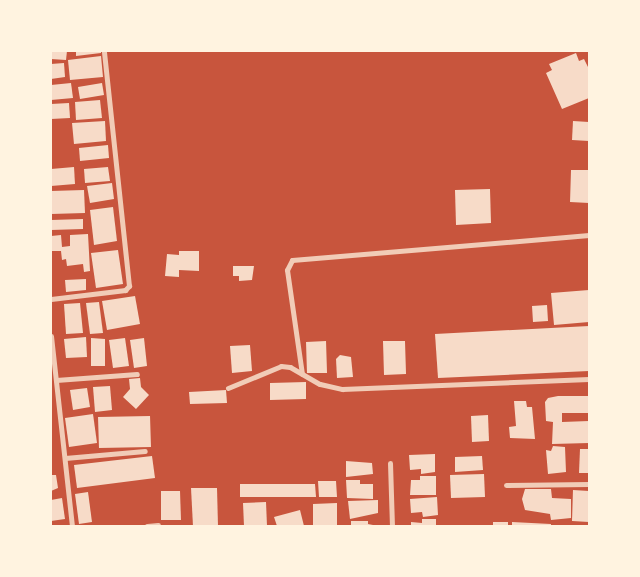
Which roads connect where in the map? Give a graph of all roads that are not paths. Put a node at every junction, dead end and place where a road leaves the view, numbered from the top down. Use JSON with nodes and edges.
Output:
{"nodes":[{"id":1,"x":104,"y":51,"type":"edge"},
{"id":2,"x":589,"y":235,"type":"edge"},
{"id":3,"x":51,"y":299,"type":"edge"},
{"id":4,"x":51,"y":336,"type":"edge"},
{"id":5,"x":137,"y":374,"type":"dead end"},
{"id":6,"x":302,"y":374,"type":"junction"},
{"id":7,"x":589,"y":379,"type":"edge"},
{"id":8,"x":56,"y":380,"type":"junction"},
{"id":9,"x":228,"y":388,"type":"dead end"},
{"id":10,"x":145,"y":451,"type":"dead end"},
{"id":11,"x":65,"y":458,"type":"junction"},
{"id":12,"x":390,"y":463,"type":"dead end"},
{"id":13,"x":589,"y":484,"type":"edge"},
{"id":14,"x":506,"y":485,"type":"dead end"},
{"id":15,"x":158,"y":525,"type":"edge"},
{"id":16,"x":72,"y":526,"type":"edge"},
{"id":17,"x":147,"y":526,"type":"edge"},
{"id":18,"x":392,"y":526,"type":"edge"}],
"edges":[{"from":1,"to":3,"type":"street"},
{"from":2,"to":6,"type":"street"},
{"from":4,"to":8,"type":"street"},
{"from":5,"to":8,"type":"street"},
{"from":6,"to":7,"type":"street"},
{"from":6,"to":9,"type":"street"},
{"from":8,"to":11,"type":"street"},
{"from":10,"to":11,"type":"street"},
{"from":11,"to":16,"type":"street"},
{"from":12,"to":18,"type":"street"},
{"from":13,"to":14,"type":"street"},
{"from":15,"to":17,"type":"street"}]}
